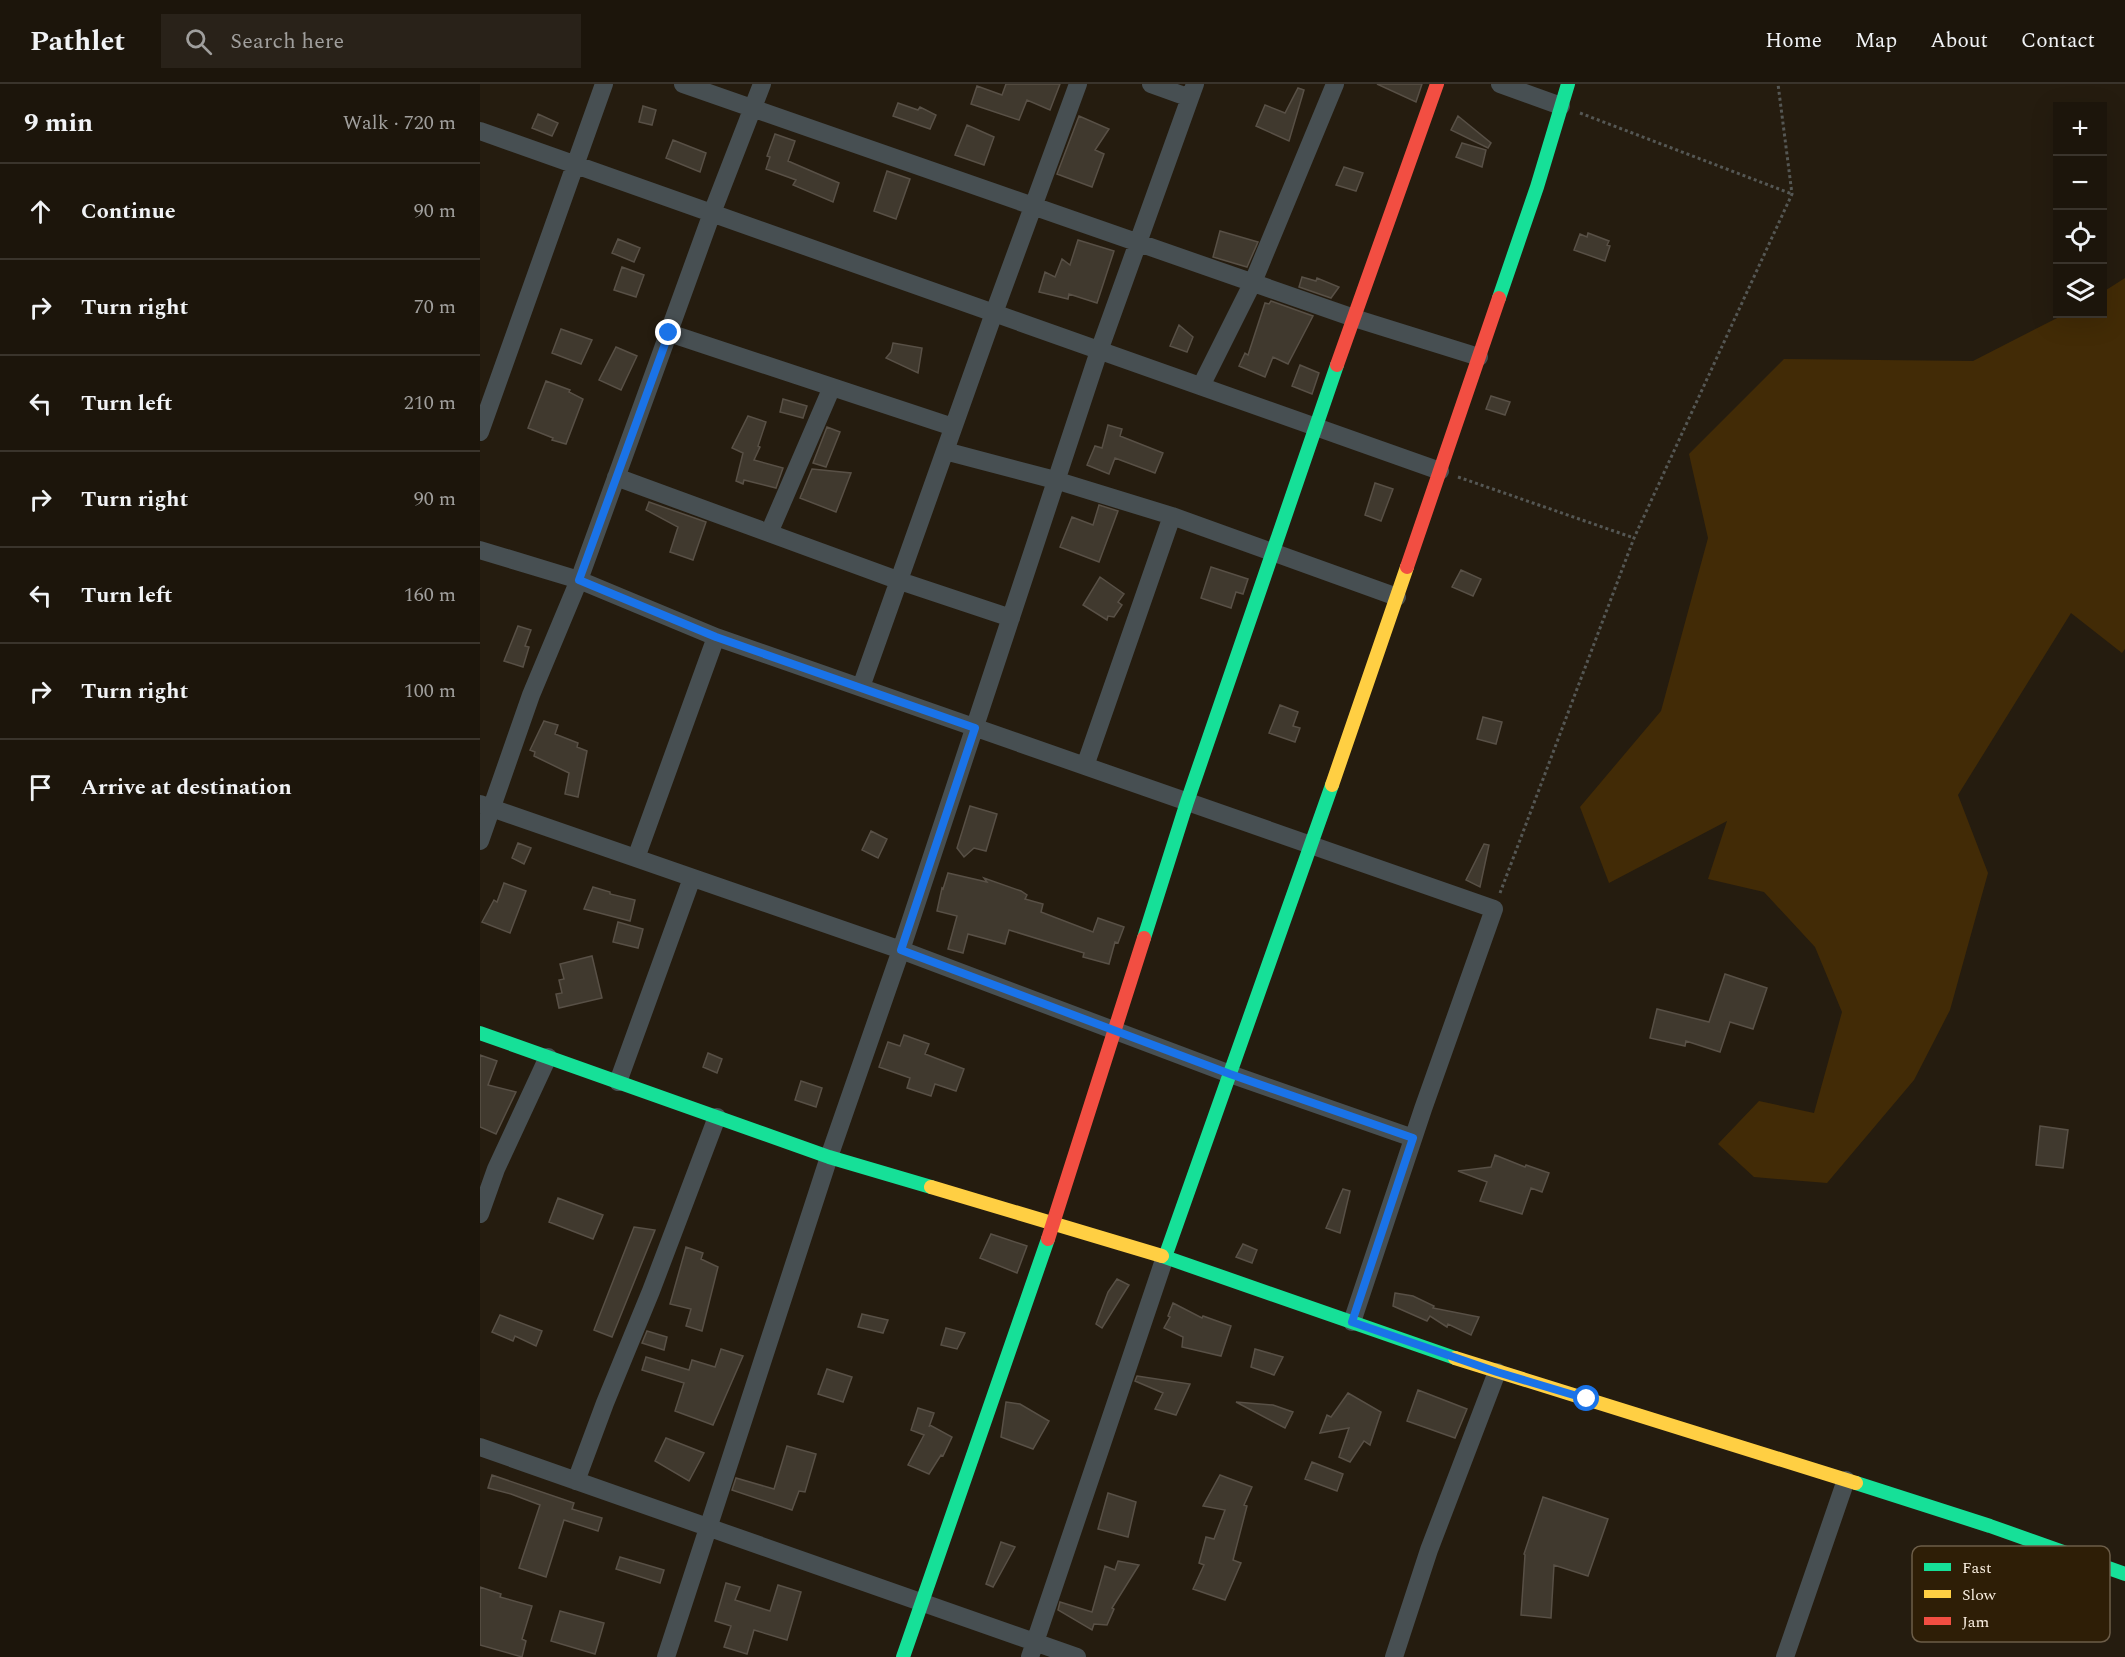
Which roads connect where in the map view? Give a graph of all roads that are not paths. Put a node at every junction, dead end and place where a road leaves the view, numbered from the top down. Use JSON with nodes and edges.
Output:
{"nodes":[{"id":1,"x":604,"y":84,"type":"edge"},
{"id":2,"x":682,"y":84,"type":"edge"},
{"id":3,"x":762,"y":84,"type":"edge"},
{"id":4,"x":1078,"y":84,"type":"edge"},
{"id":5,"x":1151,"y":84,"type":"edge"},
{"id":6,"x":1335,"y":84,"type":"edge"},
{"id":7,"x":1437,"y":84,"type":"edge"},
{"id":8,"x":1500,"y":84,"type":"edge"},
{"id":9,"x":1568,"y":84,"type":"edge"},
{"id":10,"x":1193,"y":91,"type":"edge"},
{"id":11,"x":1561,"y":106,"type":"junction"},
{"id":12,"x":752,"y":108,"type":"junction"},
{"id":13,"x":480,"y":131,"type":"edge"},
{"id":14,"x":575,"y":164,"type":"junction"},
{"id":15,"x":1033,"y":206,"type":"junction"},
{"id":16,"x":712,"y":213,"type":"junction"},
{"id":17,"x":1138,"y":242,"type":"junction"},
{"id":18,"x":1253,"y":282,"type":"junction"},
{"id":19,"x":994,"y":313,"type":"junction"},
{"id":20,"x":1354,"y":318,"type":"junction"},
{"id":21,"x":669,"y":333,"type":"junction"},
{"id":22,"x":1099,"y":351,"type":"junction"},
{"id":23,"x":1479,"y":357,"type":"junction"},
{"id":24,"x":832,"y":387,"type":"junction"},
{"id":25,"x":1201,"y":387,"type":"junction"},
{"id":26,"x":953,"y":427,"type":"junction"},
{"id":27,"x":1315,"y":427,"type":"junction"},
{"id":28,"x":480,"y":432,"type":"edge"},
{"id":29,"x":945,"y":451,"type":"junction"},
{"id":30,"x":1440,"y":471,"type":"junction"},
{"id":31,"x":616,"y":477,"type":"junction"},
{"id":32,"x":1055,"y":480,"type":"junction"},
{"id":33,"x":1172,"y":516,"type":"junction"},
{"id":34,"x":769,"y":533,"type":"junction"},
{"id":35,"x":480,"y":550,"type":"edge"},
{"id":36,"x":1273,"y":553,"type":"junction"},
{"id":37,"x":579,"y":580,"type":"junction"},
{"id":38,"x":900,"y":581,"type":"junction"},
{"id":39,"x":1397,"y":597,"type":"junction"},
{"id":40,"x":1011,"y":618,"type":"junction"},
{"id":41,"x":716,"y":637,"type":"junction"},
{"id":42,"x":861,"y":687,"type":"junction"},
{"id":43,"x":975,"y":728,"type":"junction"},
{"id":44,"x":1085,"y":766,"type":"junction"},
{"id":45,"x":1187,"y":802,"type":"junction"},
{"id":46,"x":486,"y":806,"type":"edge"},
{"id":47,"x":480,"y":841,"type":"edge"},
{"id":48,"x":1312,"y":845,"type":"junction"},
{"id":49,"x":636,"y":858,"type":"junction"},
{"id":50,"x":692,"y":878,"type":"junction"},
{"id":51,"x":901,"y":950,"type":"junction"},
{"id":52,"x":1114,"y":1030,"type":"junction"},
{"id":53,"x":480,"y":1033,"type":"edge"},
{"id":54,"x":548,"y":1057,"type":"junction"},
{"id":55,"x":1230,"y":1074,"type":"junction"},
{"id":56,"x":618,"y":1082,"type":"junction"},
{"id":57,"x":717,"y":1117,"type":"junction"},
{"id":58,"x":1413,"y":1138,"type":"junction"},
{"id":59,"x":829,"y":1157,"type":"junction"},
{"id":60,"x":480,"y":1214,"type":"edge"},
{"id":61,"x":1053,"y":1224,"type":"junction"},
{"id":62,"x":1165,"y":1257,"type":"junction"},
{"id":63,"x":1352,"y":1322,"type":"junction"},
{"id":64,"x":1497,"y":1372,"type":"junction"},
{"id":65,"x":480,"y":1447,"type":"edge"},
{"id":66,"x":1846,"y":1480,"type":"junction"},
{"id":67,"x":576,"y":1481,"type":"junction"},
{"id":68,"x":709,"y":1528,"type":"junction"},
{"id":69,"x":2046,"y":1546,"type":"edge"},
{"id":70,"x":2110,"y":1569,"type":"edge"},
{"id":71,"x":2125,"y":1574,"type":"edge"},
{"id":72,"x":921,"y":1603,"type":"junction"},
{"id":73,"x":1033,"y":1649,"type":"edge"},
{"id":74,"x":666,"y":1657,"type":"edge"},
{"id":75,"x":903,"y":1657,"type":"edge"},
{"id":76,"x":1077,"y":1657,"type":"edge"},
{"id":77,"x":1394,"y":1657,"type":"edge"},
{"id":78,"x":1785,"y":1657,"type":"edge"}],
"edges":[{"from":1,"to":14,"type":"street"},
{"from":2,"to":12,"type":"street"},
{"from":3,"to":12,"type":"street"},
{"from":4,"to":15,"type":"street"},
{"from":5,"to":10,"type":"street"},
{"from":6,"to":18,"type":"street"},
{"from":7,"to":20,"type":"street"},
{"from":8,"to":11,"type":"street"},
{"from":9,"to":11,"type":"street"},
{"from":10,"to":17,"type":"street"},
{"from":11,"to":23,"type":"street"},
{"from":12,"to":15,"type":"street"},
{"from":12,"to":16,"type":"street"},
{"from":13,"to":14,"type":"street"},
{"from":14,"to":16,"type":"street"},
{"from":14,"to":28,"type":"street"},
{"from":15,"to":17,"type":"street"},
{"from":15,"to":19,"type":"street"},
{"from":16,"to":19,"type":"street"},
{"from":16,"to":21,"type":"street"},
{"from":17,"to":18,"type":"street"},
{"from":17,"to":22,"type":"street"},
{"from":18,"to":20,"type":"street"},
{"from":18,"to":25,"type":"street"},
{"from":19,"to":22,"type":"street"},
{"from":19,"to":26,"type":"street"},
{"from":20,"to":23,"type":"street"},
{"from":20,"to":27,"type":"street"},
{"from":21,"to":24,"type":"street"},
{"from":21,"to":31,"type":"street"},
{"from":22,"to":25,"type":"street"},
{"from":22,"to":32,"type":"street"},
{"from":23,"to":30,"type":"street"},
{"from":24,"to":26,"type":"street"},
{"from":24,"to":34,"type":"street"},
{"from":25,"to":27,"type":"street"},
{"from":26,"to":29,"type":"street"},
{"from":27,"to":30,"type":"street"},
{"from":27,"to":36,"type":"street"},
{"from":29,"to":32,"type":"street"},
{"from":29,"to":38,"type":"street"},
{"from":30,"to":39,"type":"street"},
{"from":31,"to":34,"type":"street"},
{"from":31,"to":37,"type":"street"},
{"from":32,"to":33,"type":"street"},
{"from":32,"to":40,"type":"street"},
{"from":33,"to":36,"type":"street"},
{"from":33,"to":44,"type":"street"},
{"from":34,"to":38,"type":"street"},
{"from":35,"to":37,"type":"street"},
{"from":36,"to":39,"type":"street"},
{"from":36,"to":45,"type":"street"},
{"from":37,"to":41,"type":"street"},
{"from":37,"to":46,"type":"street"},
{"from":38,"to":40,"type":"street"},
{"from":38,"to":42,"type":"street"},
{"from":39,"to":48,"type":"street"},
{"from":40,"to":43,"type":"street"},
{"from":41,"to":42,"type":"street"},
{"from":41,"to":49,"type":"street"},
{"from":42,"to":43,"type":"street"},
{"from":43,"to":44,"type":"street"},
{"from":43,"to":51,"type":"street"},
{"from":44,"to":45,"type":"street"},
{"from":45,"to":48,"type":"street"},
{"from":45,"to":52,"type":"street"},
{"from":46,"to":47,"type":"street"},
{"from":46,"to":49,"type":"street"},
{"from":48,"to":55,"type":"street"},
{"from":48,"to":58,"type":"street"},
{"from":49,"to":50,"type":"street"},
{"from":50,"to":51,"type":"street"},
{"from":50,"to":56,"type":"street"},
{"from":51,"to":52,"type":"street"},
{"from":51,"to":59,"type":"street"},
{"from":52,"to":55,"type":"street"},
{"from":52,"to":61,"type":"street"},
{"from":53,"to":54,"type":"street"},
{"from":54,"to":56,"type":"street"},
{"from":54,"to":60,"type":"street"},
{"from":55,"to":58,"type":"street"},
{"from":55,"to":62,"type":"street"},
{"from":56,"to":57,"type":"street"},
{"from":57,"to":59,"type":"street"},
{"from":57,"to":67,"type":"street"},
{"from":58,"to":63,"type":"street"},
{"from":59,"to":61,"type":"street"},
{"from":59,"to":68,"type":"street"},
{"from":61,"to":62,"type":"street"},
{"from":61,"to":72,"type":"street"},
{"from":62,"to":63,"type":"street"},
{"from":62,"to":73,"type":"street"},
{"from":63,"to":64,"type":"street"},
{"from":64,"to":66,"type":"street"},
{"from":64,"to":77,"type":"street"},
{"from":65,"to":67,"type":"street"},
{"from":66,"to":69,"type":"street"},
{"from":66,"to":78,"type":"street"},
{"from":67,"to":68,"type":"street"},
{"from":68,"to":72,"type":"street"},
{"from":68,"to":74,"type":"street"},
{"from":70,"to":71,"type":"street"},
{"from":72,"to":73,"type":"street"},
{"from":72,"to":75,"type":"street"},
{"from":73,"to":76,"type":"street"}]}
